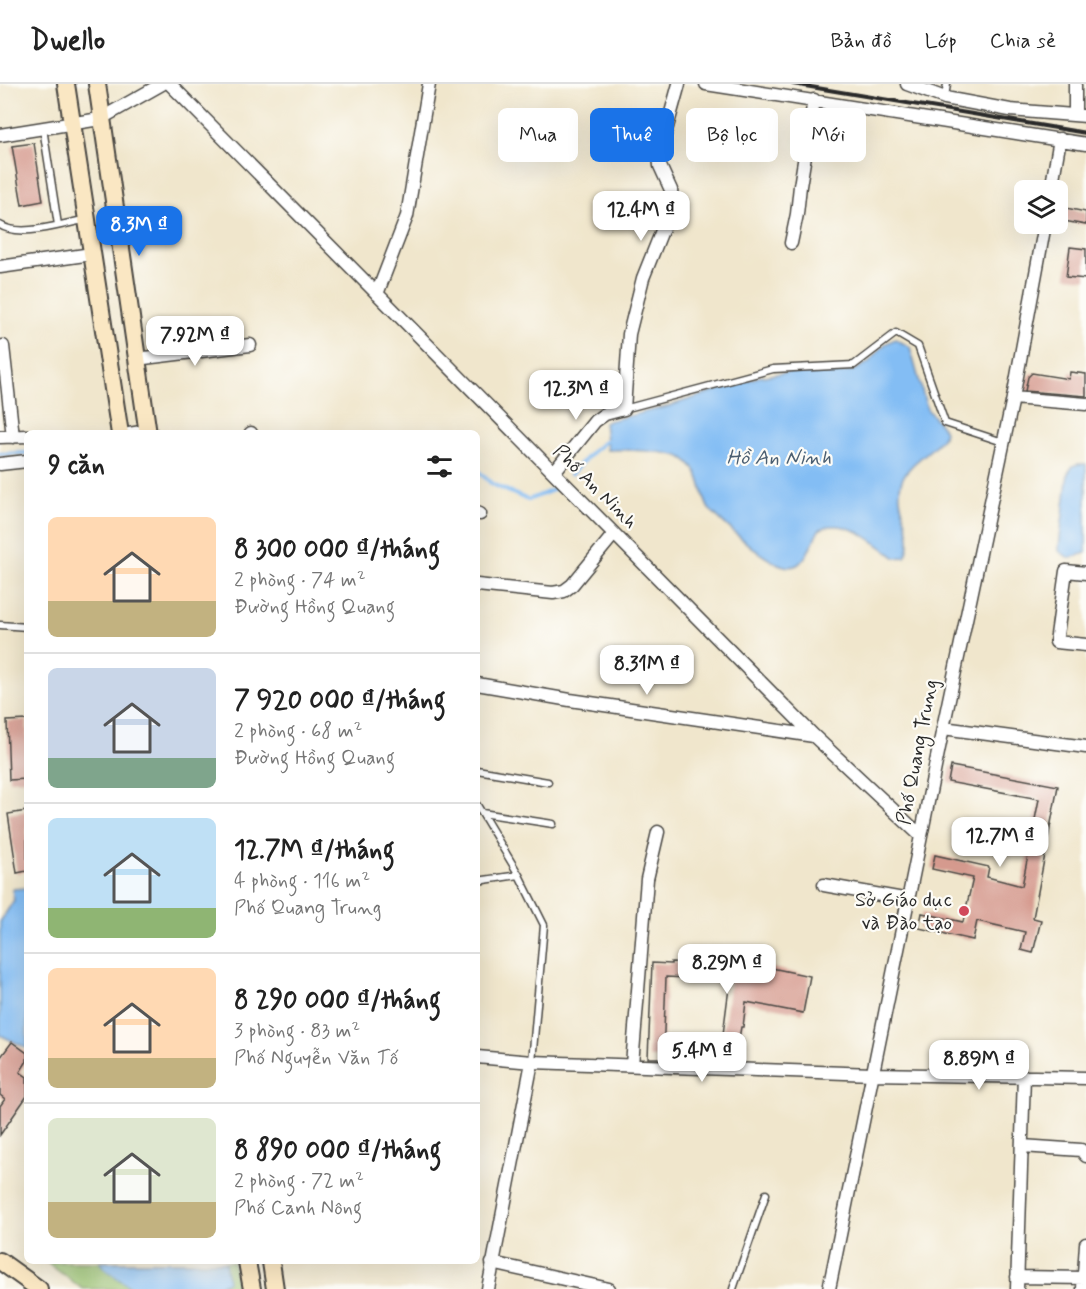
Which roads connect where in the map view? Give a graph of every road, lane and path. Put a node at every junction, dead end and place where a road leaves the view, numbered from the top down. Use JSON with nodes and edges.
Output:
{"nodes":[{"id":1,"x":66,"y":84,"type":"edge"},
{"id":2,"x":97,"y":84,"type":"edge"},
{"id":3,"x":162,"y":84,"type":"edge"},
{"id":4,"x":170,"y":84,"type":"edge"},
{"id":5,"x":429,"y":84,"type":"edge"},
{"id":6,"x":679,"y":84,"type":"edge"},
{"id":7,"x":706,"y":84,"type":"edge"},
{"id":8,"x":907,"y":84,"type":"edge"},
{"id":9,"x":947,"y":84,"type":"edge"},
{"id":10,"x":1076,"y":84,"type":"edge"},
{"id":11,"x":945,"y":98,"type":"junction"},
{"id":12,"x":814,"y":100,"type":"junction"},
{"id":13,"x":1081,"y":116,"type":"edge"},
{"id":14,"x":100,"y":119,"type":"junction"},
{"id":15,"x":72,"y":123,"type":"junction"},
{"id":16,"x":43,"y":128,"type":"junction"},
{"id":17,"x":0,"y":135,"type":"edge"},
{"id":18,"x":1060,"y":139,"type":"junction"},
{"id":19,"x":1086,"y":144,"type":"edge"},
{"id":20,"x":1053,"y":180,"type":"edge"},
{"id":21,"x":87,"y":220,"type":"junction"},
{"id":22,"x":0,"y":225,"type":"edge"},
{"id":23,"x":58,"y":225,"type":"junction"},
{"id":24,"x":1043,"y":234,"type":"edge"},
{"id":25,"x":791,"y":243,"type":"dead end"},
{"id":26,"x":92,"y":254,"type":"junction"},
{"id":27,"x":0,"y":267,"type":"edge"},
{"id":28,"x":377,"y":294,"type":"junction"},
{"id":29,"x":250,"y":345,"type":"dead end"},
{"id":30,"x":3,"y":346,"type":"dead end"},
{"id":31,"x":136,"y":359,"type":"junction"},
{"id":32,"x":1013,"y":398,"type":"junction"},
{"id":33,"x":1086,"y":404,"type":"edge"},
{"id":34,"x":624,"y":409,"type":"junction"},
{"id":35,"x":119,"y":430,"type":"edge"},
{"id":36,"x":147,"y":430,"type":"edge"},
{"id":37,"x":13,"y":436,"type":"junction"},
{"id":38,"x":24,"y":436,"type":"edge"},
{"id":39,"x":0,"y":437,"type":"edge"},
{"id":40,"x":1002,"y":442,"type":"junction"},
{"id":41,"x":24,"y":461,"type":"edge"},
{"id":42,"x":0,"y":464,"type":"edge"},
{"id":43,"x":554,"y":472,"type":"junction"},
{"id":44,"x":614,"y":534,"type":"junction"},
{"id":45,"x":1086,"y":573,"type":"edge"},
{"id":46,"x":480,"y":585,"type":"edge"},
{"id":47,"x":0,"y":625,"type":"edge"},
{"id":48,"x":24,"y":627,"type":"edge"},
{"id":49,"x":1086,"y":645,"type":"edge"},
{"id":50,"x":480,"y":685,"type":"edge"},
{"id":51,"x":943,"y":728,"type":"junction"},
{"id":52,"x":814,"y":736,"type":"junction"},
{"id":53,"x":1086,"y":747,"type":"edge"},
{"id":54,"x":480,"y":771,"type":"edge"},
{"id":55,"x":548,"y":782,"type":"dead end"},
{"id":56,"x":480,"y":810,"type":"edge"},
{"id":57,"x":482,"y":813,"type":"junction"},
{"id":58,"x":553,"y":824,"type":"dead end"},
{"id":59,"x":658,"y":832,"type":"dead end"},
{"id":60,"x":921,"y":836,"type":"junction"},
{"id":61,"x":519,"y":875,"type":"junction"},
{"id":62,"x":480,"y":880,"type":"edge"},
{"id":63,"x":824,"y":885,"type":"dead end"},
{"id":64,"x":909,"y":900,"type":"junction"},
{"id":65,"x":480,"y":1057,"type":"edge"},
{"id":66,"x":532,"y":1062,"type":"junction"},
{"id":67,"x":632,"y":1065,"type":"junction"},
{"id":68,"x":873,"y":1074,"type":"junction"},
{"id":69,"x":1024,"y":1076,"type":"junction"},
{"id":70,"x":1086,"y":1078,"type":"edge"},
{"id":71,"x":1022,"y":1146,"type":"junction"},
{"id":72,"x":1086,"y":1156,"type":"edge"},
{"id":73,"x":766,"y":1194,"type":"dead end"},
{"id":74,"x":1086,"y":1244,"type":"edge"},
{"id":75,"x":0,"y":1262,"type":"edge"},
{"id":76,"x":492,"y":1263,"type":"junction"},
{"id":77,"x":248,"y":1264,"type":"edge"},
{"id":78,"x":271,"y":1264,"type":"edge"},
{"id":79,"x":1084,"y":1282,"type":"edge"},
{"id":80,"x":1017,"y":1283,"type":"edge"},
{"id":81,"x":39,"y":1289,"type":"edge"},
{"id":82,"x":252,"y":1289,"type":"edge"},
{"id":83,"x":275,"y":1289,"type":"edge"},
{"id":84,"x":488,"y":1289,"type":"edge"},
{"id":85,"x":609,"y":1289,"type":"edge"},
{"id":86,"x":733,"y":1289,"type":"edge"},
{"id":87,"x":830,"y":1289,"type":"edge"}],
"edges":[{"from":1,"to":15,"type":"street"},
{"from":2,"to":14,"type":"street"},
{"from":3,"to":14,"type":"street"},
{"from":4,"to":28,"type":"street","name":"Phố An Ninh"},
{"from":5,"to":28,"type":"street"},
{"from":6,"to":34,"type":"street"},
{"from":7,"to":12,"type":"street"},
{"from":8,"to":11,"type":"street"},
{"from":9,"to":11,"type":"lane"},
{"from":10,"to":13,"type":"street"},
{"from":11,"to":13,"type":"street"},
{"from":12,"to":18,"type":"street"},
{"from":12,"to":25,"type":"street"},
{"from":14,"to":15,"type":"street"},
{"from":14,"to":31,"type":"street"},
{"from":15,"to":16,"type":"street"},
{"from":15,"to":21,"type":"street"},
{"from":16,"to":17,"type":"street"},
{"from":16,"to":23,"type":"lane"},
{"from":18,"to":19,"type":"street"},
{"from":18,"to":20,"type":"street"},
{"from":21,"to":23,"type":"lane"},
{"from":21,"to":26,"type":"street"},
{"from":22,"to":23,"type":"lane"},
{"from":24,"to":32,"type":"street","name":"Phố Quang Trung"},
{"from":26,"to":27,"type":"street"},
{"from":26,"to":35,"type":"street"},
{"from":28,"to":43,"type":"street","name":"Phố An Ninh"},
{"from":29,"to":31,"type":"street"},
{"from":30,"to":37,"type":"street"},
{"from":31,"to":36,"type":"street"},
{"from":32,"to":33,"type":"street"},
{"from":32,"to":40,"type":"street","name":"Phố Quang Trung"},
{"from":34,"to":40,"type":"lane"},
{"from":34,"to":43,"type":"street"},
{"from":37,"to":38,"type":"street"},
{"from":37,"to":39,"type":"street"},
{"from":40,"to":51,"type":"street","name":"Phố Quang Trung"},
{"from":41,"to":42,"type":"street"},
{"from":43,"to":44,"type":"street","name":"Phố An Ninh"},
{"from":44,"to":46,"type":"street"},
{"from":44,"to":52,"type":"street","name":"Phố An Ninh"},
{"from":45,"to":49,"type":"street"},
{"from":47,"to":48,"type":"lane"},
{"from":50,"to":52,"type":"street"},
{"from":51,"to":53,"type":"street"},
{"from":51,"to":60,"type":"street","name":"Phố Quang Trung"},
{"from":52,"to":60,"type":"street","name":"Phố An Ninh"},
{"from":54,"to":55,"type":"lane"},
{"from":56,"to":57,"type":"lane"},
{"from":57,"to":58,"type":"lane"},
{"from":57,"to":61,"type":"lane"},
{"from":59,"to":67,"type":"street"},
{"from":60,"to":64,"type":"street","name":"Phố Quang Trung"},
{"from":61,"to":62,"type":"lane"},
{"from":61,"to":66,"type":"lane"},
{"from":63,"to":64,"type":"street"},
{"from":64,"to":68,"type":"street","name":"Phố Quang Trung"},
{"from":65,"to":66,"type":"street"},
{"from":66,"to":67,"type":"street"},
{"from":66,"to":76,"type":"street"},
{"from":67,"to":68,"type":"street"},
{"from":68,"to":69,"type":"street"},
{"from":68,"to":87,"type":"street","name":"Phố Quang Trung"},
{"from":69,"to":70,"type":"street"},
{"from":69,"to":71,"type":"street"},
{"from":71,"to":72,"type":"street"},
{"from":71,"to":80,"type":"street"},
{"from":73,"to":86,"type":"lane"},
{"from":74,"to":79,"type":"street"},
{"from":75,"to":81,"type":"street"},
{"from":76,"to":84,"type":"street"},
{"from":76,"to":85,"type":"street"},
{"from":77,"to":82,"type":"street"},
{"from":78,"to":83,"type":"street"},
{"from":79,"to":80,"type":"street"}]}
